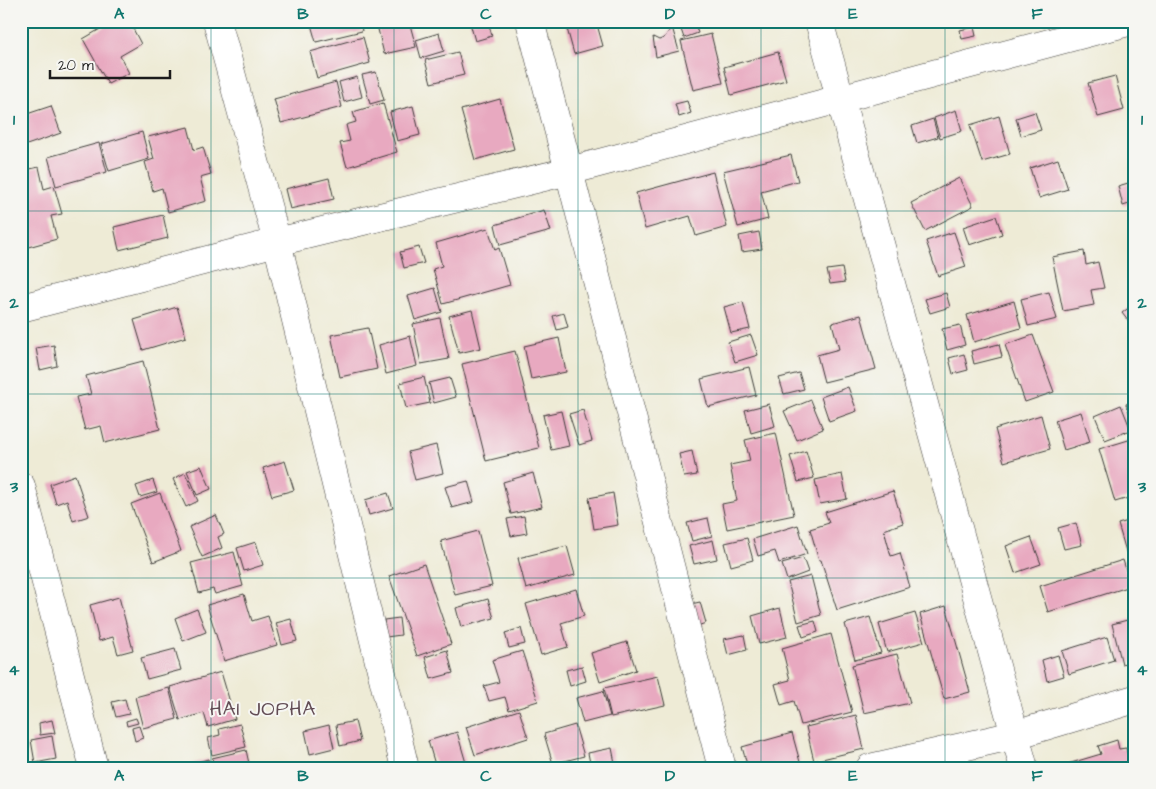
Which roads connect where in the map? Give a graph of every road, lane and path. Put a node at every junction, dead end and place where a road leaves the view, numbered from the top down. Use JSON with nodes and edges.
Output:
{"nodes":[{"id":1,"x":217,"y":21,"type":"edge"},
{"id":2,"x":530,"y":21,"type":"edge"},
{"id":3,"x":819,"y":21,"type":"edge"},
{"id":4,"x":1133,"y":21,"type":"edge"},
{"id":5,"x":1135,"y":26,"type":"edge"},
{"id":6,"x":841,"y":98,"type":"junction"},
{"id":7,"x":569,"y":171,"type":"junction"},
{"id":8,"x":276,"y":242,"type":"junction"},
{"id":9,"x":21,"y":308,"type":"edge"},
{"id":10,"x":21,"y":486,"type":"edge"},
{"id":11,"x":1135,"y":699,"type":"edge"},
{"id":12,"x":1015,"y":735,"type":"junction"},
{"id":13,"x":94,"y":768,"type":"edge"},
{"id":14,"x":405,"y":768,"type":"edge"},
{"id":15,"x":722,"y":768,"type":"edge"},
{"id":16,"x":870,"y":768,"type":"edge"},
{"id":17,"x":1024,"y":768,"type":"edge"}],
"edges":[{"from":1,"to":8,"type":"street"},
{"from":2,"to":7,"type":"street"},
{"from":3,"to":6,"type":"street"},
{"from":4,"to":5,"type":"street"},
{"from":4,"to":6,"type":"street"},
{"from":6,"to":7,"type":"street"},
{"from":6,"to":12,"type":"street"},
{"from":7,"to":8,"type":"street"},
{"from":7,"to":15,"type":"street"},
{"from":8,"to":9,"type":"street"},
{"from":8,"to":14,"type":"street"},
{"from":10,"to":13,"type":"street"},
{"from":11,"to":12,"type":"street"},
{"from":12,"to":16,"type":"street"},
{"from":12,"to":17,"type":"street"}]}
